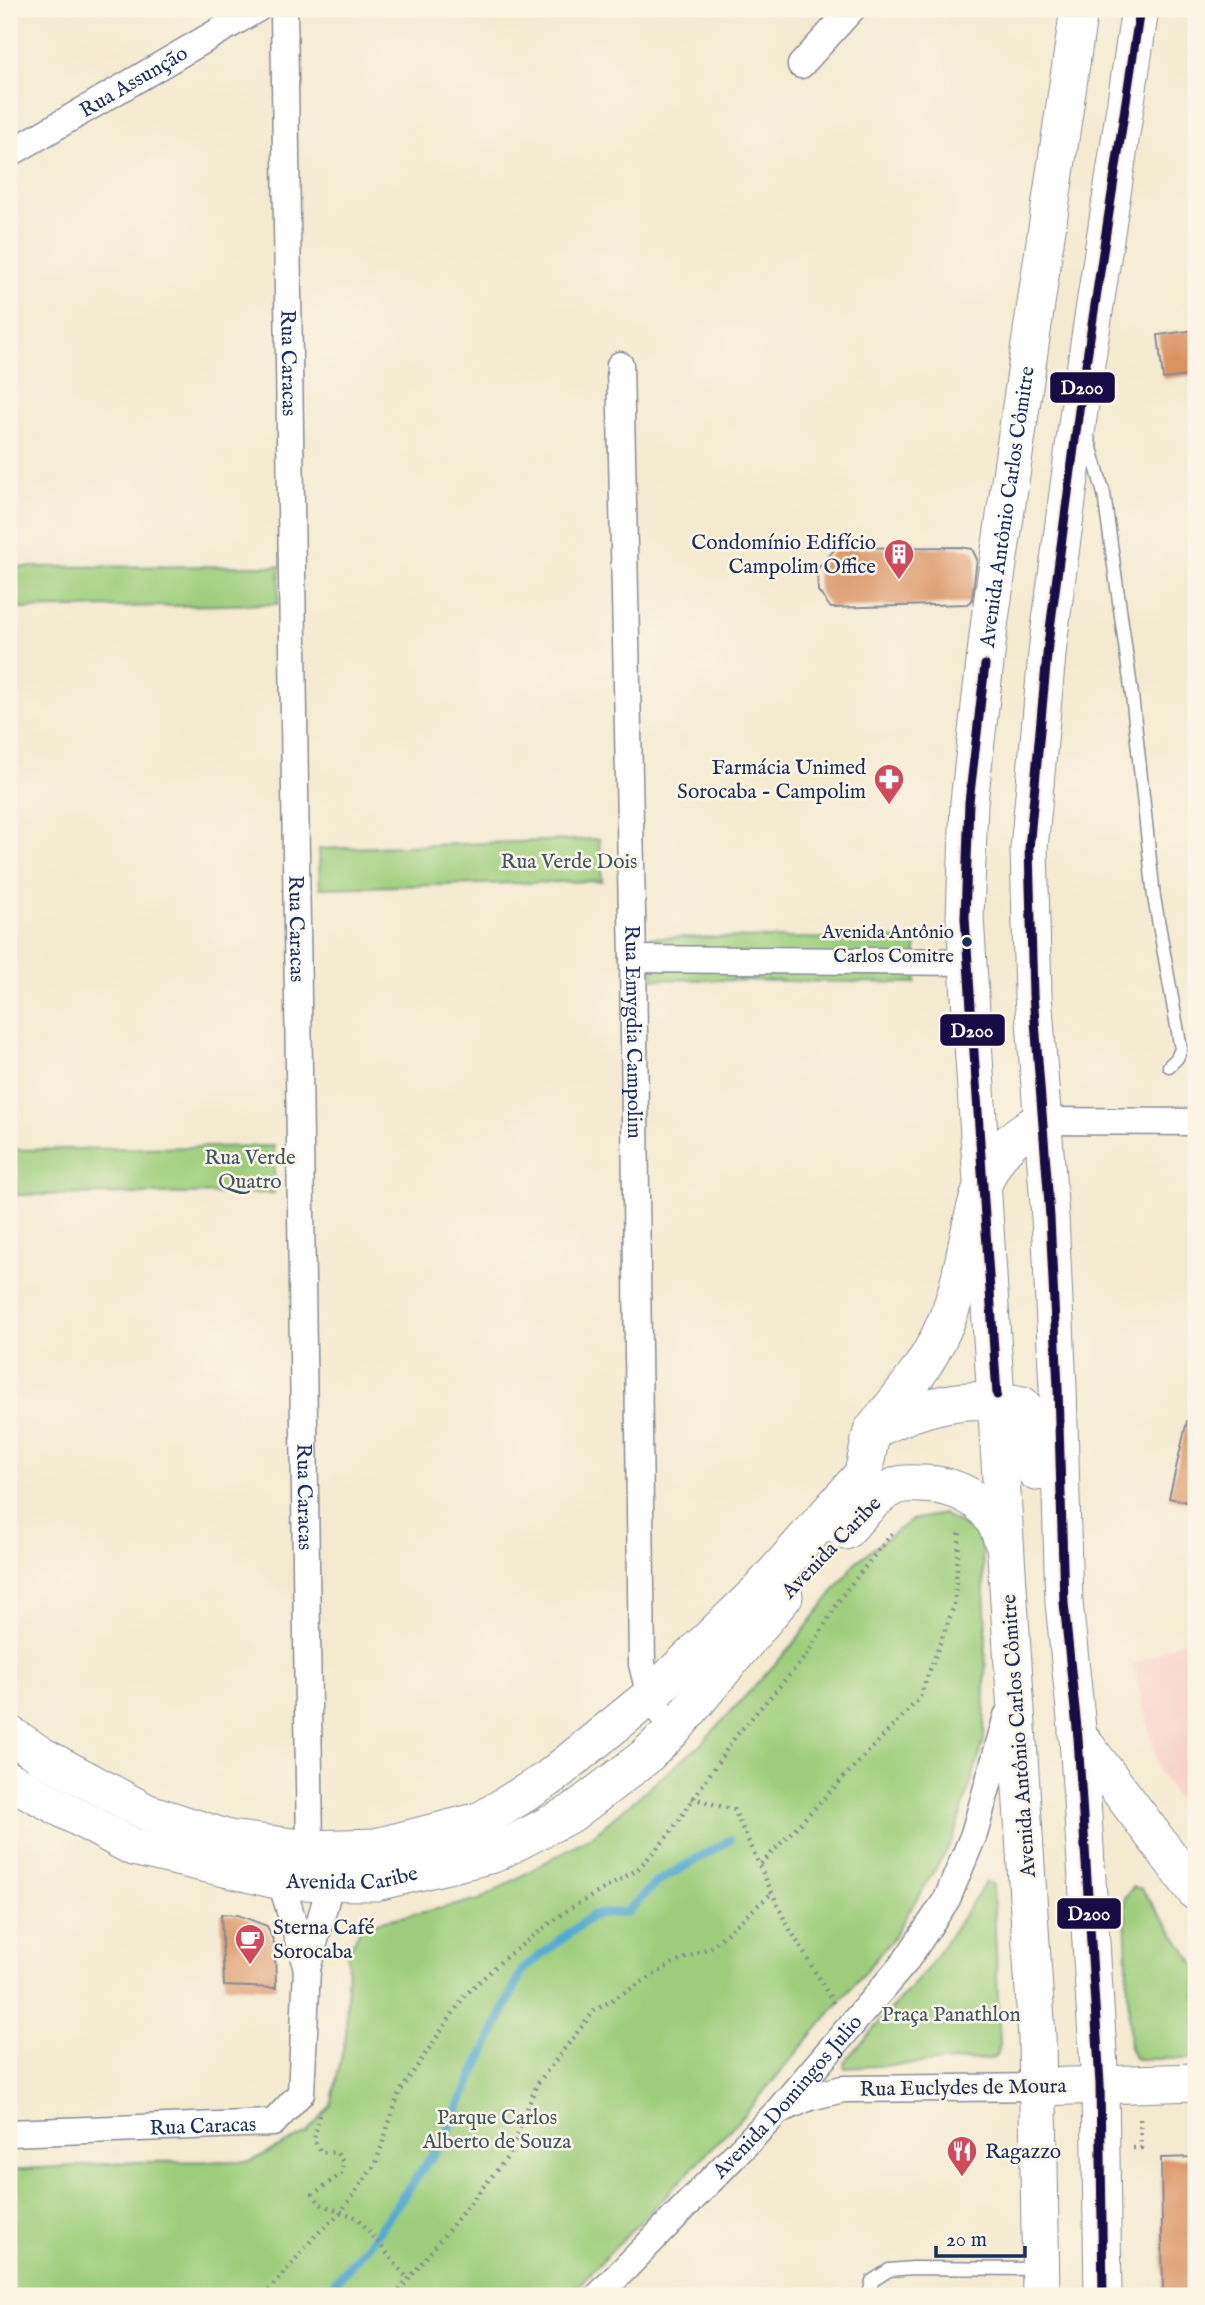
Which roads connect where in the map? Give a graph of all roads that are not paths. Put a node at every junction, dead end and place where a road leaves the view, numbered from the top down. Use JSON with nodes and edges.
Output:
{"nodes":[{"id":1,"x":257,"y":9,"type":"edge"},
{"id":2,"x":284,"y":9,"type":"edge"},
{"id":3,"x":852,"y":9,"type":"edge"},
{"id":4,"x":1079,"y":9,"type":"edge"},
{"id":5,"x":1140,"y":9,"type":"edge"},
{"id":6,"x":801,"y":65,"type":"dead end"},
{"id":7,"x":9,"y":154,"type":"edge"},
{"id":8,"x":621,"y":365,"type":"dead end"},
{"id":9,"x":1079,"y":410,"type":"junction"},
{"id":10,"x":633,"y":959,"type":"junction"},
{"id":11,"x":968,"y":962,"type":"junction"},
{"id":12,"x":1169,"y":1066,"type":"dead end"},
{"id":13,"x":1041,"y":1121,"type":"junction"},
{"id":14,"x":1196,"y":1122,"type":"edge"},
{"id":15,"x":983,"y":1177,"type":"junction"},
{"id":16,"x":997,"y":1400,"type":"junction"},
{"id":17,"x":872,"y":1431,"type":"junction"},
{"id":18,"x":1007,"y":1558,"type":"junction"},
{"id":19,"x":1014,"y":1680,"type":"junction"},
{"id":20,"x":650,"y":1696,"type":"junction"},
{"id":21,"x":673,"y":1730,"type":"junction"},
{"id":22,"x":9,"y":1734,"type":"edge"},
{"id":23,"x":1079,"y":1738,"type":"junction"},
{"id":24,"x":9,"y":1780,"type":"edge"},
{"id":25,"x":310,"y":1849,"type":"junction"},
{"id":26,"x":281,"y":1881,"type":"junction"},
{"id":27,"x":331,"y":1881,"type":"junction"},
{"id":28,"x":1196,"y":1892,"type":"edge"},
{"id":29,"x":307,"y":1969,"type":"junction"},
{"id":30,"x":1196,"y":2082,"type":"edge"},
{"id":31,"x":1100,"y":2084,"type":"junction"},
{"id":32,"x":1040,"y":2087,"type":"junction"},
{"id":33,"x":776,"y":2112,"type":"junction"},
{"id":34,"x":9,"y":2133,"type":"edge"},
{"id":35,"x":1041,"y":2283,"type":"edge"},
{"id":36,"x":598,"y":2296,"type":"edge"},
{"id":37,"x":869,"y":2296,"type":"edge"},
{"id":38,"x":1103,"y":2296,"type":"edge"}],
"edges":[{"from":1,"to":7,"type":"street","name":"Rua Assunção"},
{"from":2,"to":25,"type":"street","name":"Rua Caracas"},
{"from":3,"to":6,"type":"street"},
{"from":4,"to":11,"type":"main road","name":"Avenida Antônio Carlos Cômitre"},
{"from":5,"to":9,"type":"main road"},
{"from":8,"to":10,"type":"street","name":"Rua Emygdia Campolim"},
{"from":9,"to":12,"type":"lane"},
{"from":9,"to":13,"type":"main road"},
{"from":10,"to":11,"type":"street"},
{"from":10,"to":20,"type":"street","name":"Rua Emygdia Campolim"},
{"from":11,"to":15,"type":"main road","name":"Avenida Antônio Carlos Cômitre"},
{"from":13,"to":14,"type":"street"},
{"from":13,"to":15,"type":"main road"},
{"from":13,"to":23,"type":"main road"},
{"from":15,"to":16,"type":"main road","name":"Avenida Antônio Carlos Cômitre"},
{"from":15,"to":17,"type":"main road","name":"Avenida Caribe"},
{"from":16,"to":17,"type":"main road"},
{"from":16,"to":18,"type":"main road","name":"Avenida Antônio Carlos Cômitre"},
{"from":16,"to":23,"type":"main road"},
{"from":17,"to":20,"type":"main road","name":"Avenida Caribe"},
{"from":18,"to":19,"type":"main road","name":"Avenida Antônio Carlos Cômitre"},
{"from":18,"to":21,"type":"main road","name":"Avenida Caribe"},
{"from":19,"to":32,"type":"main road","name":"Avenida Antônio Carlos Cômitre"},
{"from":19,"to":33,"type":"street","name":"Avenida Domingos Julio"},
{"from":20,"to":21,"type":"street"},
{"from":20,"to":25,"type":"main road","name":"Avenida Caribe"},
{"from":21,"to":27,"type":"main road","name":"Avenida Caribe"},
{"from":22,"to":25,"type":"main road","name":"Avenida Caribe"},
{"from":23,"to":28,"type":"main road"},
{"from":23,"to":31,"type":"main road"},
{"from":24,"to":26,"type":"main road","name":"Avenida Caribe"},
{"from":26,"to":27,"type":"main road","name":"Avenida Caribe"},
{"from":26,"to":29,"type":"street"},
{"from":27,"to":29,"type":"street"},
{"from":29,"to":34,"type":"street","name":"Rua Caracas"},
{"from":30,"to":31,"type":"main road","name":"Rua Euclydes de Moura"},
{"from":31,"to":32,"type":"main road","name":"Rua Euclydes de Moura"},
{"from":31,"to":38,"type":"main road"},
{"from":32,"to":33,"type":"street","name":"Rua Euclydes de Moura"},
{"from":32,"to":35,"type":"main road","name":"Avenida Antônio Carlos Cômitre"},
{"from":33,"to":36,"type":"street","name":"Avenida Domingos Julio"},
{"from":35,"to":37,"type":"lane"}]}
